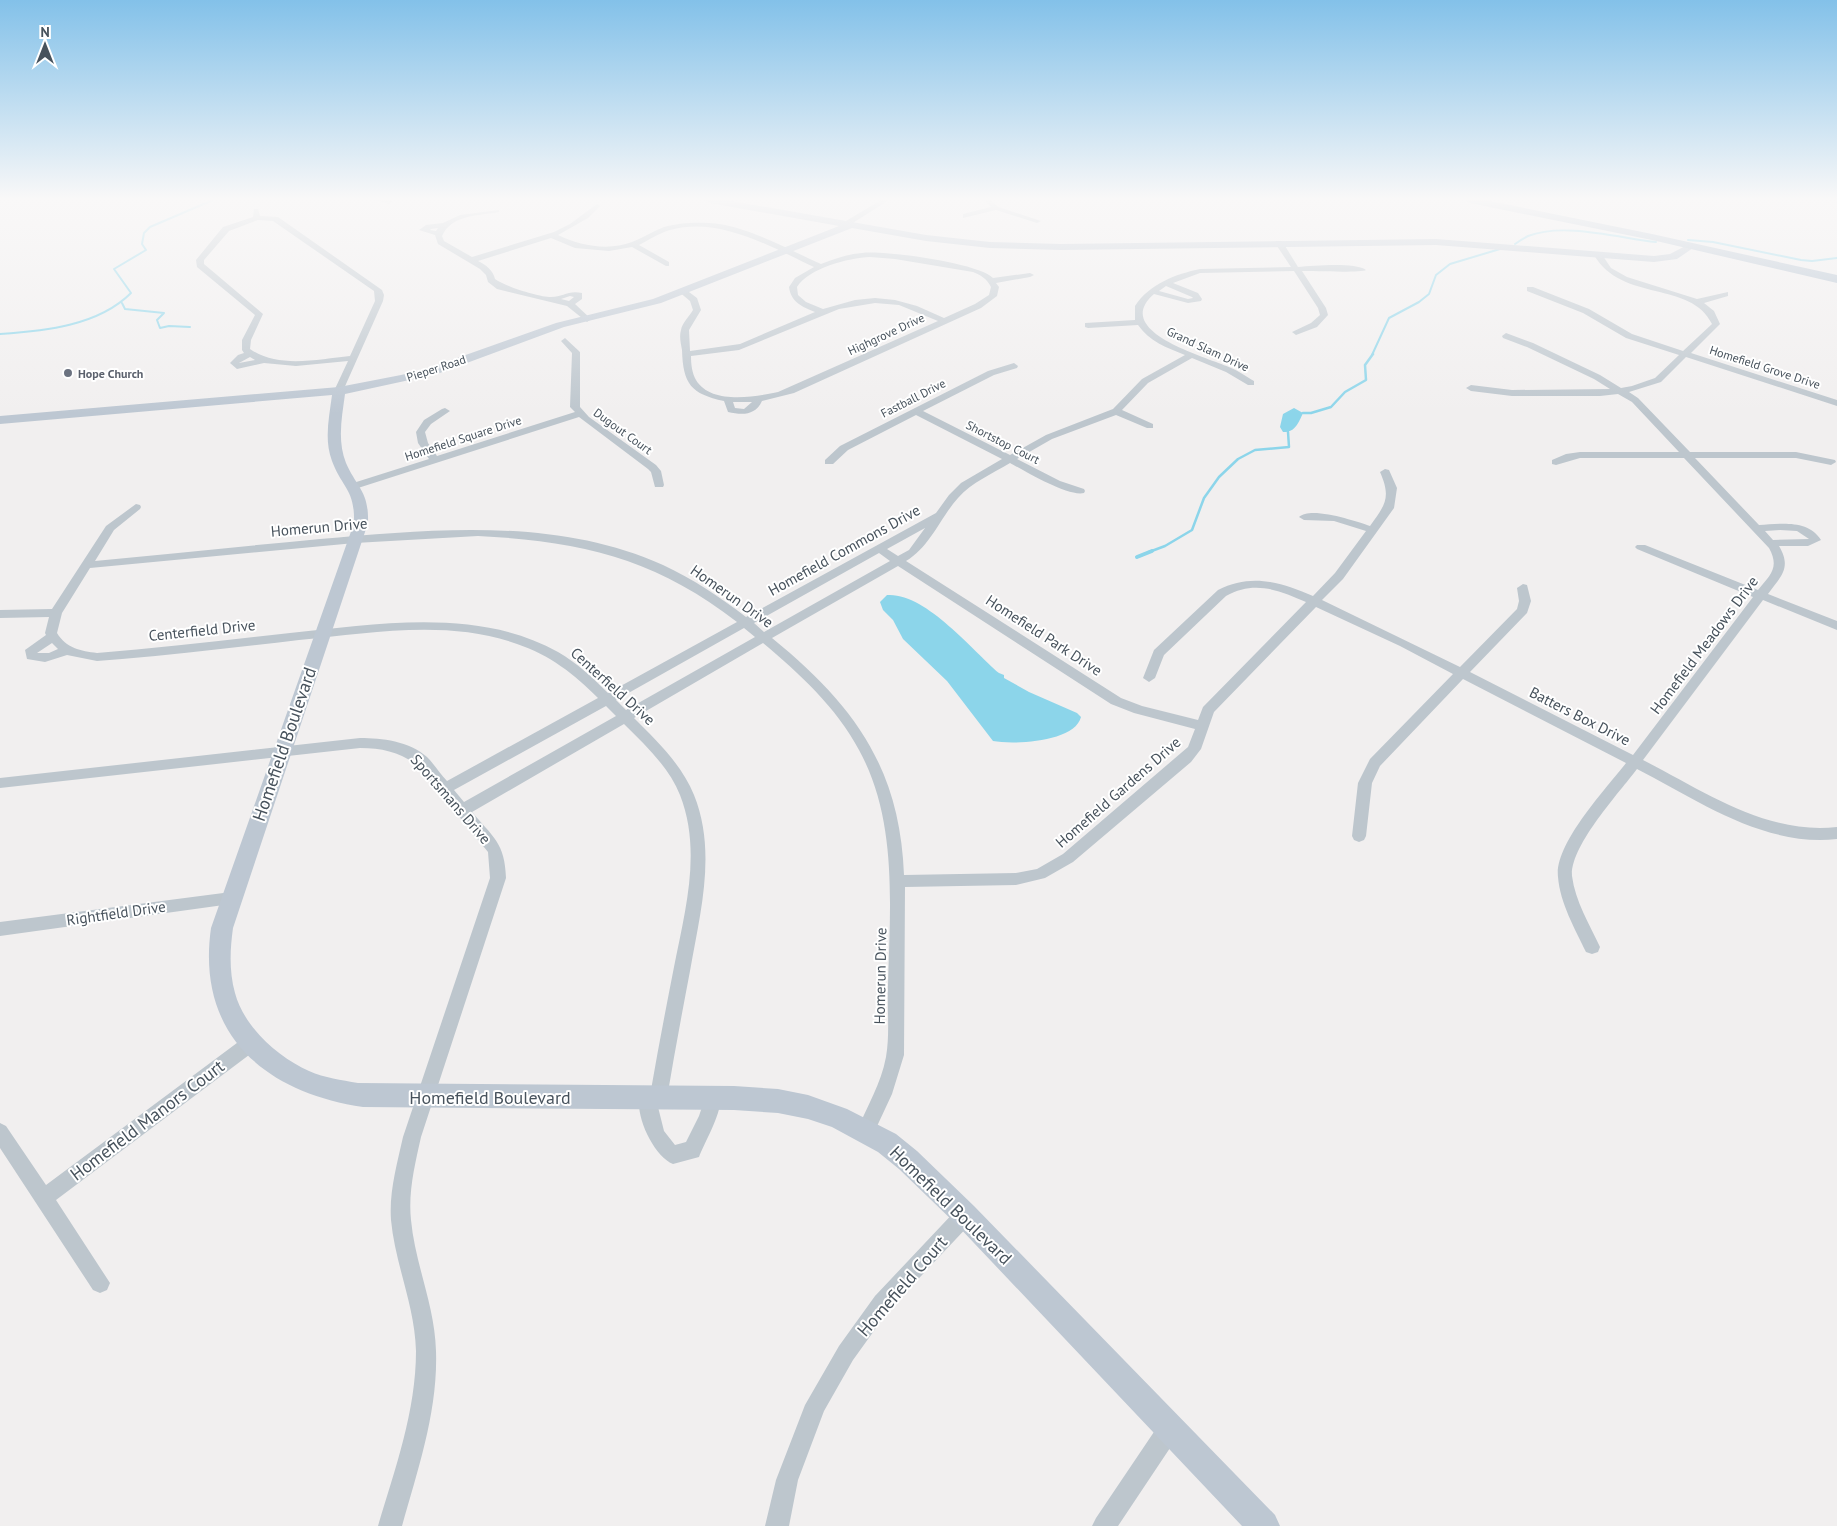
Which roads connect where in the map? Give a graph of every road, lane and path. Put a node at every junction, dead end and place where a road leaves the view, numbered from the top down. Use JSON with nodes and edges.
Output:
{"nodes":[{"id":1,"x":207,"y":271,"type":"edge"},
{"id":2,"x":351,"y":271,"type":"edge"},
{"id":3,"x":487,"y":271,"type":"edge"},
{"id":4,"x":733,"y":271,"type":"edge"},
{"id":5,"x":812,"y":271,"type":"edge"},
{"id":6,"x":974,"y":271,"type":"edge"},
{"id":7,"x":1199,"y":271,"type":"edge"},
{"id":8,"x":1294,"y":271,"type":"edge"},
{"id":9,"x":1610,"y":271,"type":"edge"},
{"id":10,"x":1802,"y":271,"type":"edge"},
{"id":11,"x":1030,"y":275,"type":"dead end"},
{"id":12,"x":1837,"y":279,"type":"edge"},
{"id":13,"x":992,"y":281,"type":"junction"},
{"id":14,"x":1166,"y":284,"type":"junction"},
{"id":15,"x":1530,"y":289,"type":"dead end"},
{"id":16,"x":682,"y":291,"type":"junction"},
{"id":17,"x":1152,"y":291,"type":"junction"},
{"id":18,"x":1725,"y":294,"type":"dead end"},
{"id":19,"x":553,"y":299,"type":"junction"},
{"id":20,"x":1697,"y":302,"type":"junction"},
{"id":21,"x":570,"y":304,"type":"junction"},
{"id":22,"x":823,"y":312,"type":"junction"},
{"id":23,"x":588,"y":318,"type":"junction"},
{"id":24,"x":944,"y":321,"type":"junction"},
{"id":25,"x":1139,"y":322,"type":"junction"},
{"id":26,"x":1088,"y":324,"type":"dead end"},
{"id":27,"x":1296,"y":332,"type":"dead end"},
{"id":28,"x":1506,"y":336,"type":"dead end"},
{"id":29,"x":566,"y":341,"type":"dead end"},
{"id":30,"x":250,"y":354,"type":"junction"},
{"id":31,"x":686,"y":354,"type":"junction"},
{"id":32,"x":1685,"y":354,"type":"junction"},
{"id":33,"x":1191,"y":355,"type":"junction"},
{"id":34,"x":353,"y":358,"type":"junction"},
{"id":35,"x":262,"y":360,"type":"junction"},
{"id":36,"x":1014,"y":366,"type":"dead end"},
{"id":37,"x":1251,"y":383,"type":"dead end"},
{"id":38,"x":1471,"y":388,"type":"dead end"},
{"id":39,"x":340,"y":391,"type":"junction"},
{"id":40,"x":1622,"y":391,"type":"junction"},
{"id":41,"x":1837,"y":403,"type":"edge"},
{"id":42,"x":444,"y":411,"type":"dead end"},
{"id":43,"x":916,"y":411,"type":"junction"},
{"id":44,"x":1116,"y":411,"type":"junction"},
{"id":45,"x":579,"y":414,"type":"junction"},
{"id":46,"x":0,"y":420,"type":"edge"},
{"id":47,"x":1150,"y":426,"type":"dead end"},
{"id":48,"x":1687,"y":454,"type":"junction"},
{"id":49,"x":1010,"y":459,"type":"junction"},
{"id":50,"x":436,"y":460,"type":"junction"},
{"id":51,"x":829,"y":462,"type":"dead end"},
{"id":52,"x":1556,"y":462,"type":"dead end"},
{"id":53,"x":1831,"y":462,"type":"dead end"},
{"id":54,"x":1385,"y":472,"type":"dead end"},
{"id":55,"x":659,"y":485,"type":"dead end"},
{"id":56,"x":354,"y":486,"type":"junction"},
{"id":57,"x":1080,"y":492,"type":"dead end"},
{"id":58,"x":136,"y":507,"type":"dead end"},
{"id":59,"x":943,"y":513,"type":"junction"},
{"id":60,"x":1304,"y":517,"type":"dead end"},
{"id":61,"x":1756,"y":528,"type":"junction"},
{"id":62,"x":1373,"y":530,"type":"junction"},
{"id":63,"x":355,"y":540,"type":"junction"},
{"id":64,"x":1770,"y":543,"type":"junction"},
{"id":65,"x":1641,"y":547,"type":"dead end"},
{"id":66,"x":878,"y":548,"type":"junction"},
{"id":67,"x":899,"y":561,"type":"junction"},
{"id":68,"x":86,"y":565,"type":"junction"},
{"id":69,"x":1523,"y":588,"type":"dead end"},
{"id":70,"x":1760,"y":594,"type":"junction"},
{"id":71,"x":1315,"y":602,"type":"junction"},
{"id":72,"x":56,"y":613,"type":"junction"},
{"id":73,"x":0,"y":614,"type":"edge"},
{"id":74,"x":744,"y":622,"type":"junction"},
{"id":75,"x":1837,"y":626,"type":"edge"},
{"id":76,"x":323,"y":634,"type":"junction"},
{"id":77,"x":53,"y":637,"type":"junction"},
{"id":78,"x":764,"y":638,"type":"junction"},
{"id":79,"x":66,"y":650,"type":"junction"},
{"id":80,"x":1462,"y":672,"type":"junction"},
{"id":81,"x":1149,"y":678,"type":"dead end"},
{"id":82,"x":606,"y":699,"type":"junction"},
{"id":83,"x":625,"y":717,"type":"junction"},
{"id":84,"x":1202,"y":726,"type":"junction"},
{"id":85,"x":282,"y":752,"type":"junction"},
{"id":86,"x":1635,"y":762,"type":"junction"},
{"id":87,"x":0,"y":783,"type":"edge"},
{"id":88,"x":445,"y":789,"type":"junction"},
{"id":89,"x":462,"y":810,"type":"junction"},
{"id":90,"x":1837,"y":834,"type":"edge"},
{"id":91,"x":1359,"y":836,"type":"dead end"},
{"id":92,"x":898,"y":881,"type":"junction"},
{"id":93,"x":231,"y":898,"type":"junction"},
{"id":94,"x":0,"y":929,"type":"edge"},
{"id":95,"x":1592,"y":947,"type":"dead end"},
{"id":96,"x":251,"y":1043,"type":"junction"},
{"id":97,"x":425,"y":1097,"type":"junction"},
{"id":98,"x":653,"y":1098,"type":"junction"},
{"id":99,"x":713,"y":1098,"type":"junction"},
{"id":100,"x":866,"y":1131,"type":"junction"},
{"id":101,"x":0,"y":1132,"type":"edge"},
{"id":102,"x":44,"y":1198,"type":"junction"},
{"id":103,"x":965,"y":1215,"type":"junction"},
{"id":104,"x":100,"y":1283,"type":"dead end"},
{"id":105,"x":1170,"y":1428,"type":"junction"},
{"id":106,"x":390,"y":1526,"type":"edge"},
{"id":107,"x":777,"y":1526,"type":"edge"},
{"id":108,"x":1104,"y":1526,"type":"edge"},
{"id":109,"x":1264,"y":1526,"type":"edge"}],
"edges":[{"from":1,"to":30,"type":"street"},
{"from":2,"to":34,"type":"street"},
{"from":3,"to":19,"type":"street"},
{"from":4,"to":16,"type":"street","name":"Pieper Road"},
{"from":5,"to":22,"type":"street"},
{"from":6,"to":13,"type":"street"},
{"from":7,"to":14,"type":"street"},
{"from":8,"to":27,"type":"street"},
{"from":9,"to":20,"type":"street"},
{"from":10,"to":12,"type":"main road"},
{"from":11,"to":13,"type":"street"},
{"from":13,"to":24,"type":"street","name":"Highgrove Drive"},
{"from":14,"to":17,"type":"street"},
{"from":14,"to":17,"type":"street"},
{"from":15,"to":32,"type":"street","name":"Homefield Grove Drive"},
{"from":16,"to":23,"type":"street","name":"Pieper Road"},
{"from":16,"to":31,"type":"street","name":"Highgrove Drive"},
{"from":17,"to":25,"type":"street"},
{"from":18,"to":20,"type":"street"},
{"from":19,"to":21,"type":"street"},
{"from":19,"to":21,"type":"street"},
{"from":20,"to":32,"type":"street"},
{"from":21,"to":23,"type":"street"},
{"from":22,"to":24,"type":"street"},
{"from":22,"to":31,"type":"street"},
{"from":23,"to":39,"type":"street","name":"Pieper Road"},
{"from":24,"to":31,"type":"street","name":"Highgrove Drive"},
{"from":25,"to":26,"type":"street"},
{"from":25,"to":33,"type":"street","name":"Grand Slam Drive"},
{"from":28,"to":40,"type":"street","name":"Homefield Meadows Drive"},
{"from":29,"to":45,"type":"street","name":"Dugout Court"},
{"from":30,"to":35,"type":"street"},
{"from":30,"to":35,"type":"street"},
{"from":32,"to":40,"type":"street"},
{"from":32,"to":41,"type":"street","name":"Homefield Grove Drive"},
{"from":33,"to":37,"type":"street","name":"Grand Slam Drive"},
{"from":33,"to":44,"type":"street","name":"Homefield Commons Drive"},
{"from":34,"to":35,"type":"street"},
{"from":34,"to":39,"type":"street"},
{"from":36,"to":43,"type":"street","name":"Fastball Drive"},
{"from":38,"to":40,"type":"street"},
{"from":39,"to":46,"type":"street","name":"Pieper Road"},
{"from":39,"to":56,"type":"street","name":"Homefield Boulevard"},
{"from":40,"to":48,"type":"street","name":"Homefield Meadows Drive"},
{"from":42,"to":50,"type":"street"},
{"from":43,"to":49,"type":"street","name":"Shortstop Court"},
{"from":43,"to":51,"type":"street","name":"Fastball Drive"},
{"from":44,"to":47,"type":"street"},
{"from":44,"to":49,"type":"street","name":"Homefield Commons Drive"},
{"from":45,"to":50,"type":"street","name":"Homefield Square Drive"},
{"from":45,"to":55,"type":"street","name":"Dugout Court"},
{"from":48,"to":52,"type":"street"},
{"from":48,"to":53,"type":"street"},
{"from":48,"to":61,"type":"street","name":"Homefield Meadows Drive"},
{"from":49,"to":57,"type":"street","name":"Shortstop Court"},
{"from":49,"to":59,"type":"street","name":"Homefield Commons Drive"},
{"from":50,"to":56,"type":"street","name":"Homefield Square Drive"},
{"from":54,"to":62,"type":"street","name":"Homefield Gardens Drive"},
{"from":56,"to":63,"type":"street","name":"Homefield Boulevard"},
{"from":58,"to":68,"type":"street"},
{"from":59,"to":66,"type":"street","name":"Homefield Commons Drive"},
{"from":59,"to":67,"type":"street","name":"Homefield Commons Drive"},
{"from":60,"to":62,"type":"street"},
{"from":61,"to":64,"type":"street","name":"Homefield Meadows Drive"},
{"from":61,"to":64,"type":"street"},
{"from":62,"to":71,"type":"street","name":"Homefield Gardens Drive"},
{"from":63,"to":68,"type":"street","name":"Homerun Drive"},
{"from":63,"to":74,"type":"street","name":"Homerun Drive"},
{"from":63,"to":76,"type":"street","name":"Homefield Boulevard"},
{"from":64,"to":70,"type":"street","name":"Homefield Meadows Drive"},
{"from":65,"to":70,"type":"street"},
{"from":66,"to":67,"type":"street","name":"Homefield Park Drive"},
{"from":66,"to":74,"type":"street","name":"Homefield Commons Drive"},
{"from":67,"to":78,"type":"street","name":"Homefield Commons Drive"},
{"from":67,"to":84,"type":"street","name":"Homefield Park Drive"},
{"from":68,"to":72,"type":"street"},
{"from":69,"to":80,"type":"street"},
{"from":70,"to":75,"type":"street"},
{"from":70,"to":86,"type":"street","name":"Homefield Meadows Drive"},
{"from":71,"to":80,"type":"street","name":"Batters Box Drive"},
{"from":71,"to":81,"type":"street","name":"Batters Box Drive"},
{"from":71,"to":84,"type":"street","name":"Homefield Gardens Drive"},
{"from":72,"to":73,"type":"street"},
{"from":72,"to":77,"type":"street"},
{"from":74,"to":78,"type":"street","name":"Homerun Drive"},
{"from":74,"to":82,"type":"street","name":"Homefield Commons Drive"},
{"from":76,"to":79,"type":"street","name":"Centerfield Drive"},
{"from":76,"to":82,"type":"street","name":"Centerfield Drive"},
{"from":76,"to":85,"type":"street","name":"Homefield Boulevard"},
{"from":77,"to":79,"type":"street"},
{"from":77,"to":79,"type":"street"},
{"from":78,"to":83,"type":"street","name":"Homefield Commons Drive"},
{"from":78,"to":92,"type":"street","name":"Homerun Drive"},
{"from":80,"to":86,"type":"street","name":"Batters Box Drive"},
{"from":80,"to":91,"type":"street"},
{"from":82,"to":83,"type":"street","name":"Centerfield Drive"},
{"from":82,"to":88,"type":"street","name":"Homefield Commons Drive"},
{"from":83,"to":89,"type":"street","name":"Homefield Commons Drive"},
{"from":83,"to":98,"type":"street","name":"Centerfield Drive"},
{"from":84,"to":92,"type":"street","name":"Homefield Gardens Drive"},
{"from":85,"to":87,"type":"street","name":"Sportsmans Drive"},
{"from":85,"to":88,"type":"street","name":"Sportsmans Drive"},
{"from":85,"to":93,"type":"street","name":"Homefield Boulevard"},
{"from":86,"to":90,"type":"street","name":"Batters Box Drive"},
{"from":86,"to":95,"type":"street","name":"Homefield Meadows Drive"},
{"from":88,"to":89,"type":"street","name":"Sportsmans Drive"},
{"from":89,"to":97,"type":"street","name":"Sportsmans Drive"},
{"from":92,"to":100,"type":"street","name":"Homerun Drive"},
{"from":93,"to":94,"type":"street","name":"Rightfield Drive"},
{"from":93,"to":96,"type":"street","name":"Homefield Boulevard"},
{"from":96,"to":97,"type":"street","name":"Homefield Boulevard"},
{"from":96,"to":102,"type":"street","name":"Homefield Manors Court"},
{"from":97,"to":98,"type":"street","name":"Homefield Boulevard"},
{"from":97,"to":106,"type":"street"},
{"from":98,"to":99,"type":"street","name":"Homefield Boulevard"},
{"from":98,"to":99,"type":"street"},
{"from":99,"to":100,"type":"street","name":"Homefield Boulevard"},
{"from":100,"to":103,"type":"street","name":"Homefield Boulevard"},
{"from":101,"to":102,"type":"street"},
{"from":102,"to":104,"type":"street"},
{"from":103,"to":105,"type":"street","name":"Homefield Boulevard"},
{"from":103,"to":107,"type":"street","name":"Homefield Court"},
{"from":105,"to":108,"type":"street"},
{"from":105,"to":109,"type":"street","name":"Homefield Boulevard"}]}
